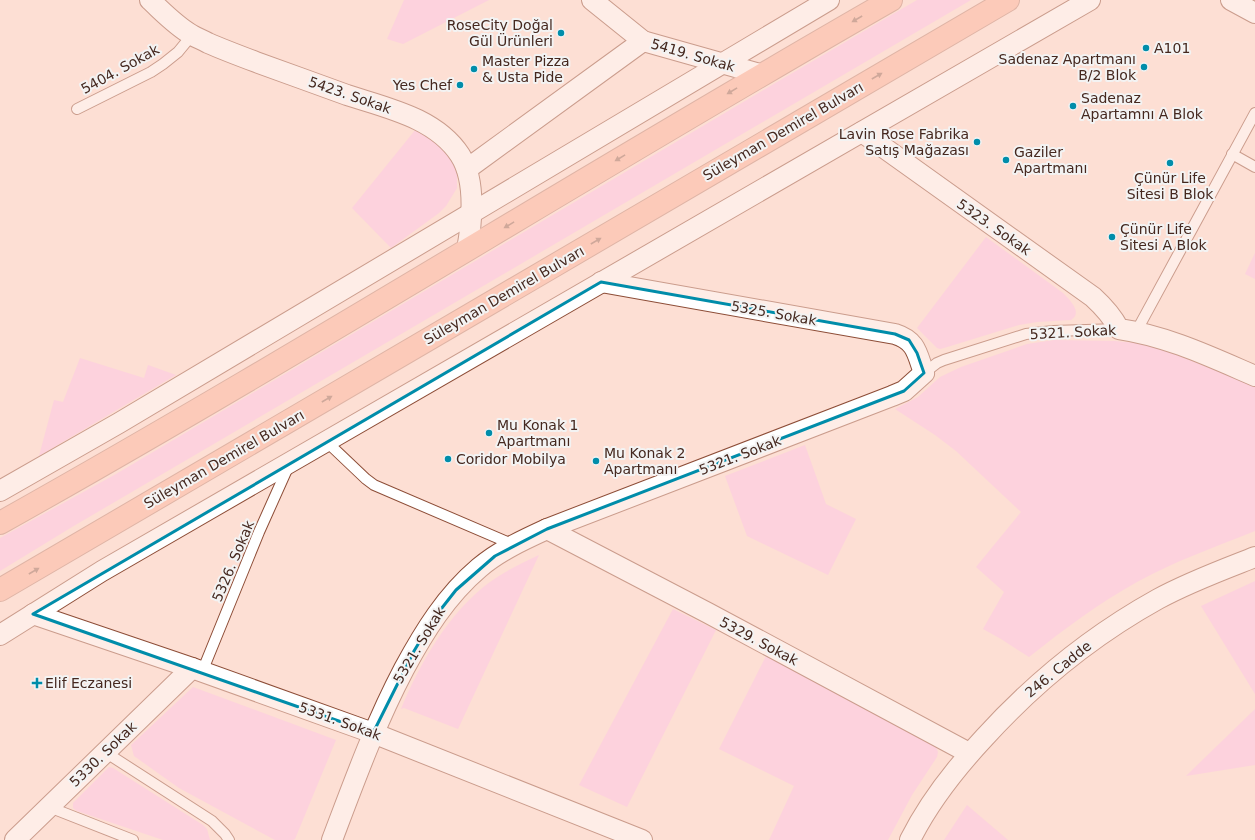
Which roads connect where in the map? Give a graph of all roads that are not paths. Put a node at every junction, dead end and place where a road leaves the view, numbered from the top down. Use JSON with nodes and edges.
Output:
{"nodes":[{"id":1,"x":150,"y":0,"type":"edge"},
{"id":2,"x":592,"y":0,"type":"edge"},
{"id":3,"x":829,"y":0,"type":"edge"},
{"id":4,"x":891,"y":0,"type":"edge"},
{"id":5,"x":1008,"y":0,"type":"edge"},
{"id":6,"x":1090,"y":0,"type":"edge"},
{"id":7,"x":1231,"y":0,"type":"edge"},
{"id":8,"x":1255,"y":13,"type":"edge"},
{"id":9,"x":192,"y":35,"type":"junction"},
{"id":10,"x":643,"y":42,"type":"junction"},
{"id":11,"x":722,"y":63,"type":"junction"},
{"id":12,"x":760,"y":74,"type":"junction"},
{"id":13,"x":77,"y":109,"type":"dead end"},
{"id":14,"x":1255,"y":113,"type":"edge"},
{"id":15,"x":862,"y":132,"type":"junction"},
{"id":16,"x":1232,"y":154,"type":"junction"},
{"id":17,"x":1255,"y":167,"type":"edge"},
{"id":18,"x":467,"y":169,"type":"junction"},
{"id":19,"x":471,"y":213,"type":"junction"},
{"id":20,"x":467,"y":250,"type":"junction"},
{"id":21,"x":602,"y":282,"type":"junction"},
{"id":22,"x":1128,"y":331,"type":"junction"},
{"id":23,"x":924,"y":373,"type":"junction"},
{"id":24,"x":1255,"y":376,"type":"edge"},
{"id":25,"x":326,"y":441,"type":"junction"},
{"id":26,"x":291,"y":462,"type":"junction"},
{"id":27,"x":0,"y":491,"type":"edge"},
{"id":28,"x":0,"y":523,"type":"edge"},
{"id":29,"x":547,"y":529,"type":"junction"},
{"id":30,"x":514,"y":545,"type":"junction"},
{"id":31,"x":1255,"y":556,"type":"edge"},
{"id":32,"x":0,"y":590,"type":"edge"},
{"id":33,"x":33,"y":614,"type":"junction"},
{"id":34,"x":0,"y":635,"type":"edge"},
{"id":35,"x":197,"y":670,"type":"junction"},
{"id":36,"x":373,"y":733,"type":"junction"},
{"id":37,"x":105,"y":752,"type":"junction"},
{"id":38,"x":970,"y":754,"type":"junction"},
{"id":39,"x":49,"y":807,"type":"junction"},
{"id":40,"x":15,"y":840,"type":"edge"},
{"id":41,"x":133,"y":840,"type":"edge"},
{"id":42,"x":229,"y":840,"type":"edge"},
{"id":43,"x":332,"y":840,"type":"edge"},
{"id":44,"x":642,"y":840,"type":"edge"},
{"id":45,"x":910,"y":840,"type":"edge"}],
"edges":[{"from":1,"to":9,"type":"street","name":"5423. Sokak"},
{"from":2,"to":10,"type":"street","name":"5419. Sokak"},
{"from":3,"to":11,"type":"street"},
{"from":4,"to":12,"type":"highway","one_way":true},
{"from":32,"to":5,"type":"highway","name":"Süleyman Demirel Bulvarı","one_way":true},
{"from":6,"to":15,"type":"street"},
{"from":7,"to":8,"type":"street"},
{"from":9,"to":13,"type":"lane","name":"5404. Sokak"},
{"from":9,"to":18,"type":"street","name":"5423. Sokak"},
{"from":10,"to":11,"type":"street","name":"5419. Sokak"},
{"from":10,"to":18,"type":"street"},
{"from":11,"to":12,"type":"street","name":"5419. Sokak"},
{"from":11,"to":19,"type":"street"},
{"from":12,"to":20,"type":"highway","one_way":true},
{"from":14,"to":16,"type":"lane"},
{"from":15,"to":21,"type":"street"},
{"from":15,"to":22,"type":"street","name":"5323. Sokak"},
{"from":16,"to":17,"type":"lane"},
{"from":16,"to":22,"type":"lane"},
{"from":18,"to":19,"type":"street","name":"5423. Sokak"},
{"from":19,"to":20,"type":"street","name":"5423. Sokak"},
{"from":19,"to":27,"type":"street"},
{"from":20,"to":28,"type":"highway"},
{"from":21,"to":23,"type":"street","name":"5325. Sokak"},
{"from":21,"to":25,"type":"street"},
{"from":22,"to":23,"type":"lane","name":"5321. Sokak"},
{"from":22,"to":24,"type":"street","name":"5321. Sokak"},
{"from":23,"to":29,"type":"street","name":"5321. Sokak"},
{"from":25,"to":26,"type":"street"},
{"from":25,"to":30,"type":"lane"},
{"from":26,"to":33,"type":"street"},
{"from":26,"to":35,"type":"lane","name":"5326. Sokak"},
{"from":29,"to":30,"type":"street","name":"5321. Sokak"},
{"from":29,"to":38,"type":"street","name":"5329. Sokak"},
{"from":30,"to":36,"type":"street","name":"5321. Sokak"},
{"from":31,"to":38,"type":"street","name":"246. Cadde"},
{"from":33,"to":34,"type":"street"},
{"from":33,"to":35,"type":"street","name":"5331. Sokak"},
{"from":35,"to":36,"type":"street","name":"5331. Sokak"},
{"from":35,"to":37,"type":"street","name":"5330. Sokak"},
{"from":36,"to":43,"type":"street","name":"5321. Sokak"},
{"from":36,"to":44,"type":"street","name":"5331. Sokak"},
{"from":37,"to":39,"type":"street","name":"5330. Sokak"},
{"from":37,"to":42,"type":"lane"},
{"from":38,"to":45,"type":"street","name":"246. Cadde"},
{"from":39,"to":40,"type":"street","name":"5330. Sokak"},
{"from":39,"to":41,"type":"lane"}]}
